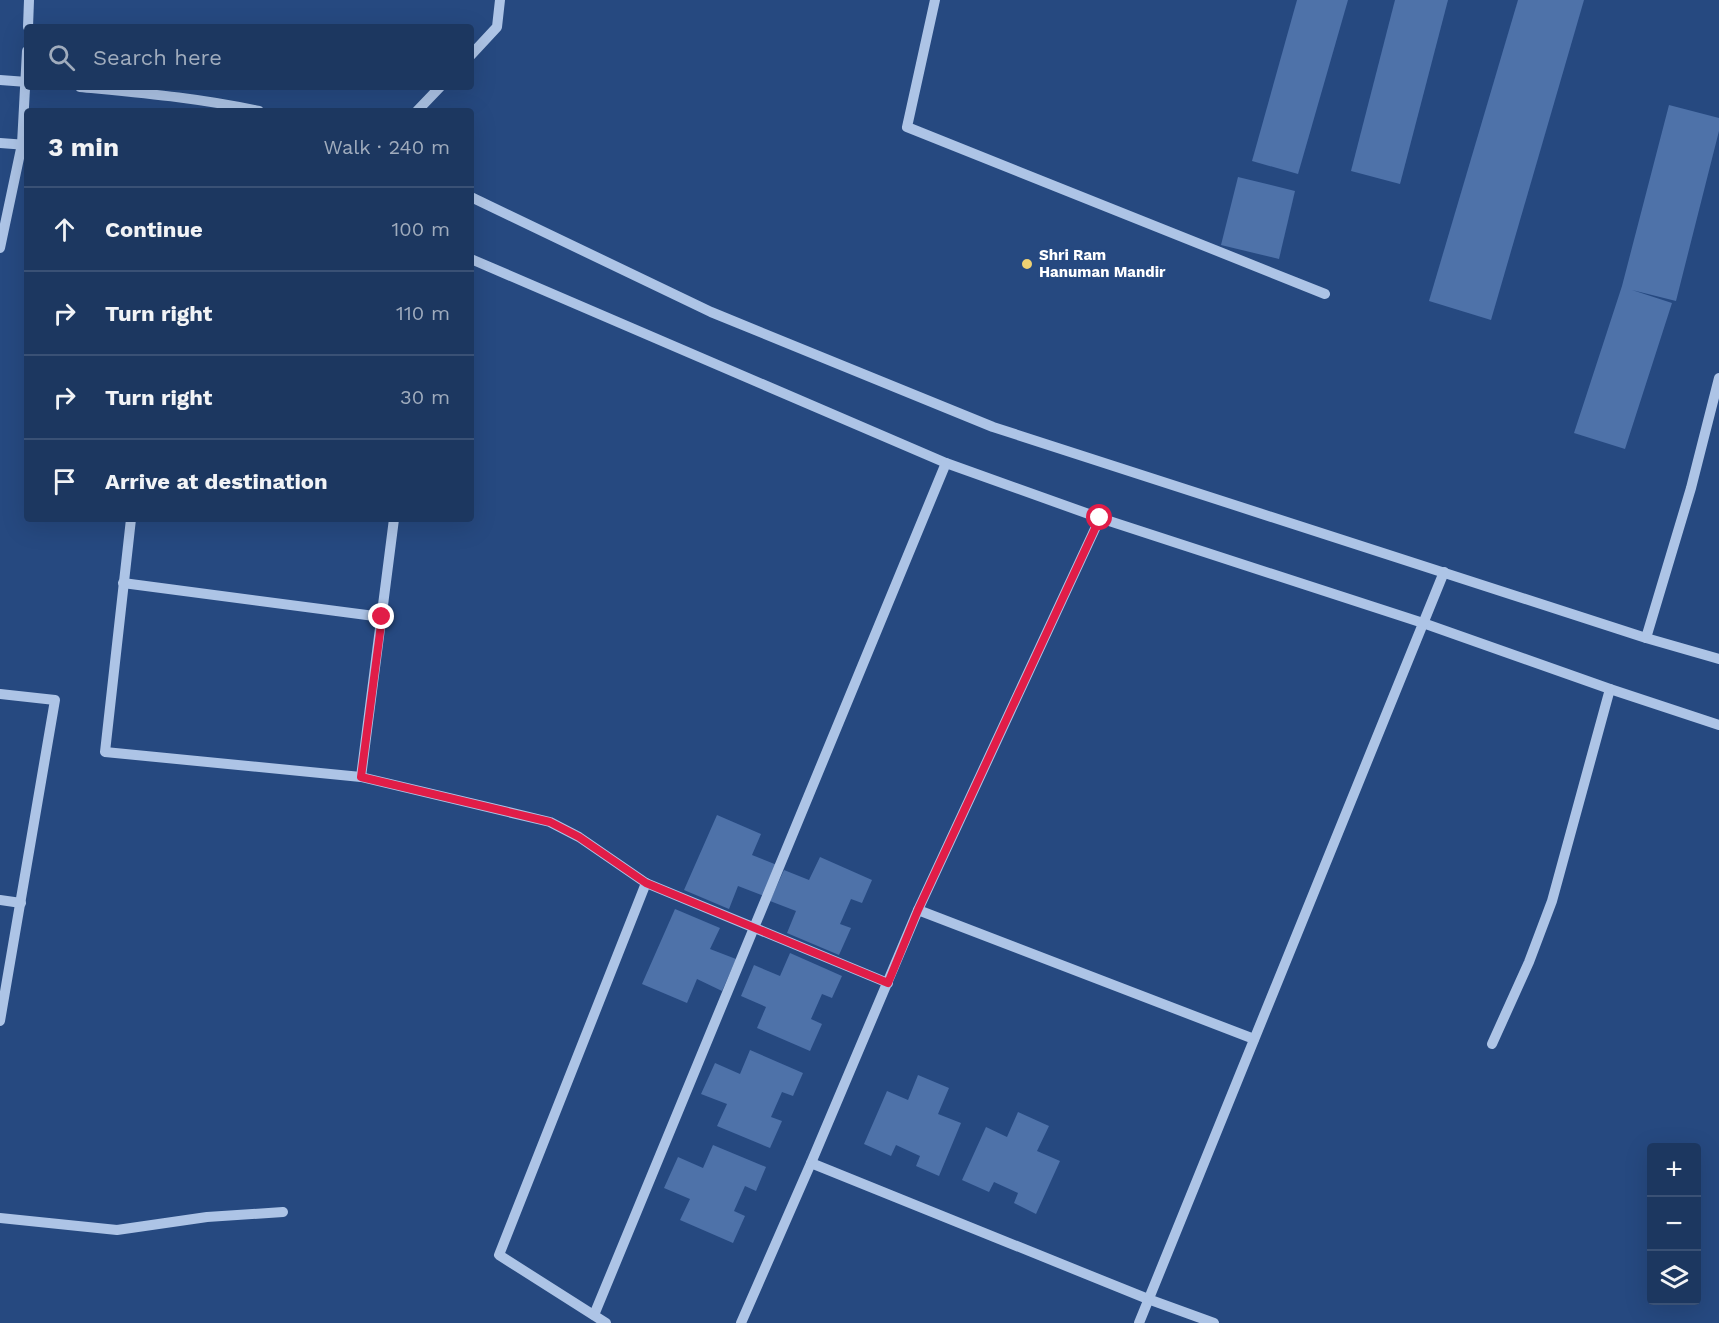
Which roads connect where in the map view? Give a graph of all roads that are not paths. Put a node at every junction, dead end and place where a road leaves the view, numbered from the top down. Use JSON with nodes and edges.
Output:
{"nodes":[{"id":1,"x":29,"y":0,"type":"edge"},
{"id":2,"x":500,"y":0,"type":"edge"},
{"id":3,"x":935,"y":0,"type":"edge"},
{"id":4,"x":28,"y":24,"type":"edge"},
{"id":5,"x":474,"y":52,"type":"edge"},
{"id":6,"x":0,"y":80,"type":"edge"},
{"id":7,"x":24,"y":82,"type":"edge"},
{"id":8,"x":26,"y":90,"type":"edge"},
{"id":9,"x":111,"y":90,"type":"edge"},
{"id":10,"x":437,"y":90,"type":"edge"},
{"id":11,"x":26,"y":108,"type":"edge"},
{"id":12,"x":246,"y":108,"type":"edge"},
{"id":13,"x":420,"y":108,"type":"edge"},
{"id":14,"x":0,"y":143,"type":"edge"},
{"id":15,"x":24,"y":145,"type":"edge"},
{"id":16,"x":24,"y":149,"type":"edge"},
{"id":17,"x":474,"y":198,"type":"edge"},
{"id":18,"x":0,"y":248,"type":"edge"},
{"id":19,"x":474,"y":260,"type":"edge"},
{"id":20,"x":1325,"y":294,"type":"dead end"},
{"id":21,"x":1719,"y":378,"type":"edge"},
{"id":22,"x":946,"y":463,"type":"junction"},
{"id":23,"x":1100,"y":518,"type":"junction"},
{"id":24,"x":131,"y":522,"type":"edge"},
{"id":25,"x":394,"y":522,"type":"edge"},
{"id":26,"x":1444,"y":572,"type":"junction"},
{"id":27,"x":123,"y":583,"type":"junction"},
{"id":28,"x":382,"y":617,"type":"junction"},
{"id":29,"x":1423,"y":623,"type":"junction"},
{"id":30,"x":1646,"y":638,"type":"junction"},
{"id":31,"x":1719,"y":659,"type":"edge"},
{"id":32,"x":1610,"y":689,"type":"junction"},
{"id":33,"x":0,"y":694,"type":"edge"},
{"id":34,"x":1719,"y":725,"type":"edge"},
{"id":35,"x":361,"y":777,"type":"junction"},
{"id":36,"x":646,"y":883,"type":"junction"},
{"id":37,"x":0,"y":900,"type":"edge"},
{"id":38,"x":21,"y":903,"type":"junction"},
{"id":39,"x":918,"y":910,"type":"junction"},
{"id":40,"x":754,"y":928,"type":"junction"},
{"id":41,"x":888,"y":983,"type":"junction"},
{"id":42,"x":0,"y":1021,"type":"edge"},
{"id":43,"x":1254,"y":1039,"type":"junction"},
{"id":44,"x":1492,"y":1044,"type":"dead end"},
{"id":45,"x":811,"y":1163,"type":"junction"},
{"id":46,"x":283,"y":1212,"type":"dead end"},
{"id":47,"x":0,"y":1218,"type":"edge"},
{"id":48,"x":1148,"y":1299,"type":"junction"},
{"id":49,"x":594,"y":1315,"type":"junction"},
{"id":50,"x":606,"y":1323,"type":"edge"},
{"id":51,"x":741,"y":1323,"type":"edge"},
{"id":52,"x":1139,"y":1323,"type":"edge"},
{"id":53,"x":1214,"y":1323,"type":"edge"}],
"edges":[{"from":1,"to":4,"type":"street"},
{"from":2,"to":5,"type":"street"},
{"from":3,"to":20,"type":"street"},
{"from":6,"to":7,"type":"street"},
{"from":8,"to":11,"type":"street"},
{"from":9,"to":12,"type":"street"},
{"from":10,"to":13,"type":"street"},
{"from":14,"to":15,"type":"street"},
{"from":16,"to":18,"type":"street"},
{"from":17,"to":26,"type":"street"},
{"from":19,"to":22,"type":"street"},
{"from":21,"to":30,"type":"street"},
{"from":22,"to":23,"type":"street"},
{"from":22,"to":40,"type":"street"},
{"from":23,"to":29,"type":"street"},
{"from":23,"to":39,"type":"street"},
{"from":24,"to":27,"type":"street"},
{"from":25,"to":28,"type":"street"},
{"from":26,"to":29,"type":"street"},
{"from":26,"to":30,"type":"street"},
{"from":27,"to":28,"type":"street"},
{"from":27,"to":35,"type":"street"},
{"from":28,"to":35,"type":"street"},
{"from":29,"to":32,"type":"street"},
{"from":29,"to":43,"type":"street"},
{"from":30,"to":31,"type":"street"},
{"from":32,"to":34,"type":"street"},
{"from":32,"to":44,"type":"street"},
{"from":33,"to":38,"type":"street"},
{"from":35,"to":36,"type":"street"},
{"from":36,"to":40,"type":"street"},
{"from":36,"to":49,"type":"street"},
{"from":37,"to":38,"type":"street"},
{"from":38,"to":42,"type":"street"},
{"from":39,"to":41,"type":"street"},
{"from":39,"to":43,"type":"street"},
{"from":40,"to":41,"type":"street"},
{"from":40,"to":49,"type":"street"},
{"from":41,"to":45,"type":"street"},
{"from":43,"to":48,"type":"street"},
{"from":45,"to":48,"type":"street"},
{"from":45,"to":51,"type":"street"},
{"from":46,"to":47,"type":"street"},
{"from":48,"to":52,"type":"street"},
{"from":48,"to":53,"type":"street"},
{"from":49,"to":50,"type":"street"}]}
